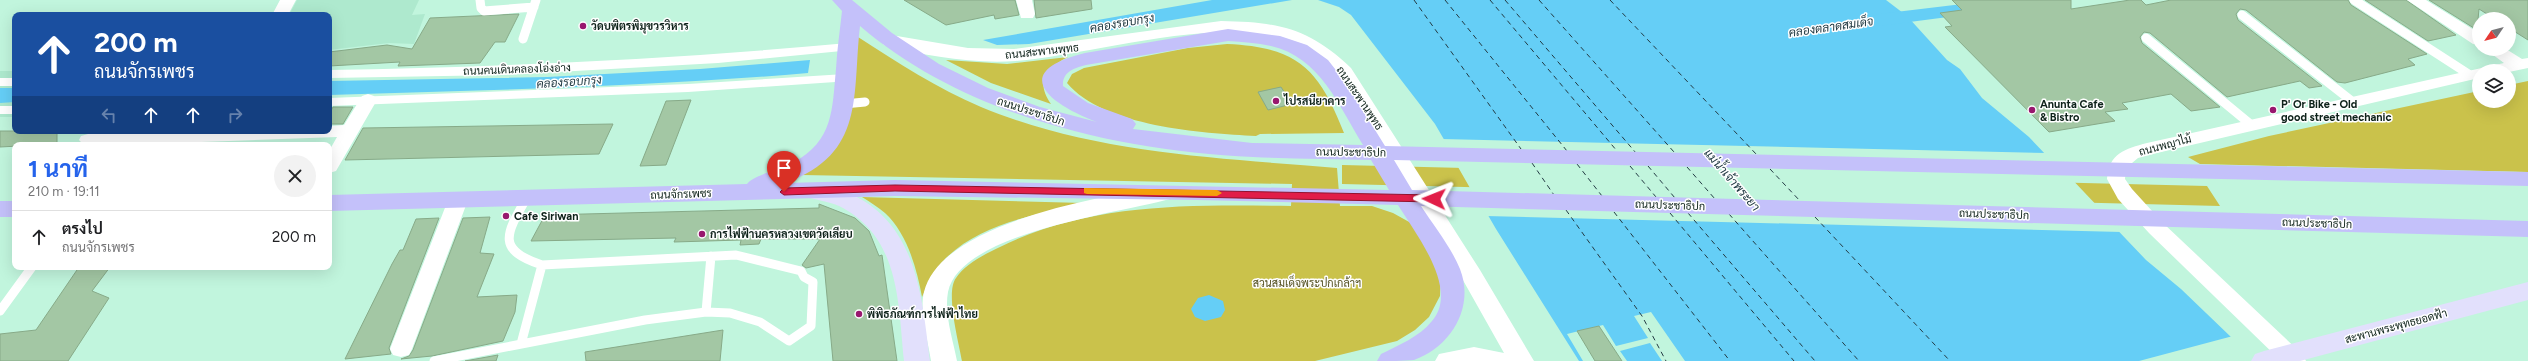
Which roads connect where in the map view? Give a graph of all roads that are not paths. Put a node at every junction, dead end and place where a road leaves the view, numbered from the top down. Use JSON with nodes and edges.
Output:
{"nodes":[{"id":1,"x":288,"y":0,"type":"edge"},
{"id":2,"x":480,"y":0,"type":"edge"},
{"id":3,"x":2354,"y":0,"type":"edge"},
{"id":4,"x":2414,"y":0,"type":"edge"},
{"id":5,"x":535,"y":3,"type":"edge"},
{"id":6,"x":846,"y":5,"type":"edge"},
{"id":7,"x":282,"y":12,"type":"edge"},
{"id":8,"x":2242,"y":15,"type":"dead end"},
{"id":9,"x":2472,"y":36,"type":"edge"},
{"id":10,"x":2146,"y":38,"type":"dead end"},
{"id":11,"x":523,"y":39,"type":"dead end"},
{"id":12,"x":891,"y":41,"type":"junction"},
{"id":13,"x":2508,"y":56,"type":"edge"},
{"id":14,"x":846,"y":63,"type":"junction"},
{"id":15,"x":2524,"y":64,"type":"edge"},
{"id":16,"x":2472,"y":73,"type":"edge"},
{"id":17,"x":332,"y":74,"type":"edge"},
{"id":18,"x":2472,"y":74,"type":"edge"},
{"id":19,"x":0,"y":82,"type":"edge"},
{"id":20,"x":12,"y":82,"type":"edge"},
{"id":21,"x":368,"y":100,"type":"junction"},
{"id":22,"x":332,"y":102,"type":"edge"},
{"id":23,"x":2353,"y":102,"type":"junction"},
{"id":24,"x":0,"y":110,"type":"edge"},
{"id":25,"x":12,"y":110,"type":"edge"},
{"id":26,"x":2249,"y":123,"type":"junction"},
{"id":27,"x":350,"y":131,"type":"junction"},
{"id":28,"x":332,"y":132,"type":"edge"},
{"id":29,"x":263,"y":134,"type":"edge"},
{"id":30,"x":88,"y":140,"type":"dead end"},
{"id":31,"x":1172,"y":141,"type":"junction"},
{"id":32,"x":332,"y":162,"type":"edge"},
{"id":33,"x":2528,"y":179,"type":"edge"},
{"id":34,"x":811,"y":191,"type":"junction"},
{"id":35,"x":1173,"y":192,"type":"junction"},
{"id":36,"x":730,"y":193,"type":"junction"},
{"id":37,"x":526,"y":199,"type":"junction"},
{"id":38,"x":458,"y":200,"type":"junction"},
{"id":39,"x":332,"y":203,"type":"edge"},
{"id":40,"x":0,"y":209,"type":"edge"},
{"id":41,"x":12,"y":209,"type":"edge"},
{"id":42,"x":2528,"y":229,"type":"edge"},
{"id":43,"x":711,"y":256,"type":"junction"},
{"id":44,"x":542,"y":265,"type":"junction"},
{"id":45,"x":30,"y":270,"type":"edge"},
{"id":46,"x":2528,"y":291,"type":"edge"},
{"id":47,"x":0,"y":311,"type":"edge"},
{"id":48,"x":706,"y":312,"type":"junction"},
{"id":49,"x":521,"y":344,"type":"junction"},
{"id":50,"x":401,"y":349,"type":"dead end"},
{"id":51,"x":434,"y":361,"type":"edge"},
{"id":52,"x":917,"y":361,"type":"edge"},
{"id":53,"x":944,"y":361,"type":"edge"},
{"id":54,"x":1390,"y":361,"type":"edge"},
{"id":55,"x":1448,"y":361,"type":"edge"},
{"id":56,"x":1498,"y":361,"type":"edge"},
{"id":57,"x":1521,"y":361,"type":"edge"},
{"id":58,"x":2264,"y":361,"type":"edge"},
{"id":59,"x":2295,"y":361,"type":"edge"}],
"edges":[{"from":1,"to":7,"type":"street"},
{"from":2,"to":5,"type":"lane"},
{"from":3,"to":16,"type":"lane"},
{"from":4,"to":9,"type":"street"},
{"from":5,"to":11,"type":"lane"},
{"from":6,"to":12,"type":"main road","name":"ถนนประชาธิปก"},
{"from":6,"to":14,"type":"main road"},
{"from":8,"to":23,"type":"lane"},
{"from":10,"to":26,"type":"lane"},
{"from":12,"to":31,"type":"main road","name":"ถนนประชาธิปก"},
{"from":12,"to":57,"type":"street","name":"ถนนสะพานพุทธ"},
{"from":13,"to":15,"type":"street"},
{"from":14,"to":17,"type":"street","name":"ถนนคนเดินคลองโอ่งอ่าง"},
{"from":14,"to":21,"type":"street"},
{"from":14,"to":36,"type":"main road"},
{"from":18,"to":23,"type":"street","name":"ถนนพญาไม้"},
{"from":19,"to":20,"type":"street"},
{"from":21,"to":22,"type":"street"},
{"from":21,"to":27,"type":"street"},
{"from":23,"to":26,"type":"street","name":"ถนนพญาไม้"},
{"from":24,"to":25,"type":"street"},
{"from":26,"to":59,"type":"street","name":"ถนนพญาไม้"},
{"from":27,"to":28,"type":"street"},
{"from":27,"to":32,"type":"street"},
{"from":29,"to":30,"type":"street"},
{"from":31,"to":33,"type":"main road","name":"ถนนประชาธิปก"},
{"from":31,"to":54,"type":"main road"},
{"from":34,"to":35,"type":"main road","name":"ถนนประชาธิปก"},
{"from":34,"to":36,"type":"main road","name":"ถนนจักรเพชร"},
{"from":34,"to":52,"type":"main road","name":"ถนนจักรเพชร"},
{"from":35,"to":42,"type":"main road","name":"ถนนประชาธิปก"},
{"from":35,"to":53,"type":"street"},
{"from":36,"to":37,"type":"main road","name":"ถนนจักรเพชร"},
{"from":37,"to":38,"type":"main road","name":"ถนนจักรเพชร"},
{"from":37,"to":44,"type":"lane"},
{"from":38,"to":39,"type":"main road","name":"ถนนจักรเพชร"},
{"from":38,"to":50,"type":"street"},
{"from":40,"to":41,"type":"main road"},
{"from":43,"to":44,"type":"lane"},
{"from":43,"to":48,"type":"lane"},
{"from":43,"to":48,"type":"lane"},
{"from":44,"to":49,"type":"lane"},
{"from":45,"to":47,"type":"lane"},
{"from":46,"to":58,"type":"main road","name":"สะพานพระพุทธยอดฟ้า"},
{"from":48,"to":49,"type":"lane"},
{"from":49,"to":51,"type":"lane"},
{"from":55,"to":56,"type":"street"}]}
